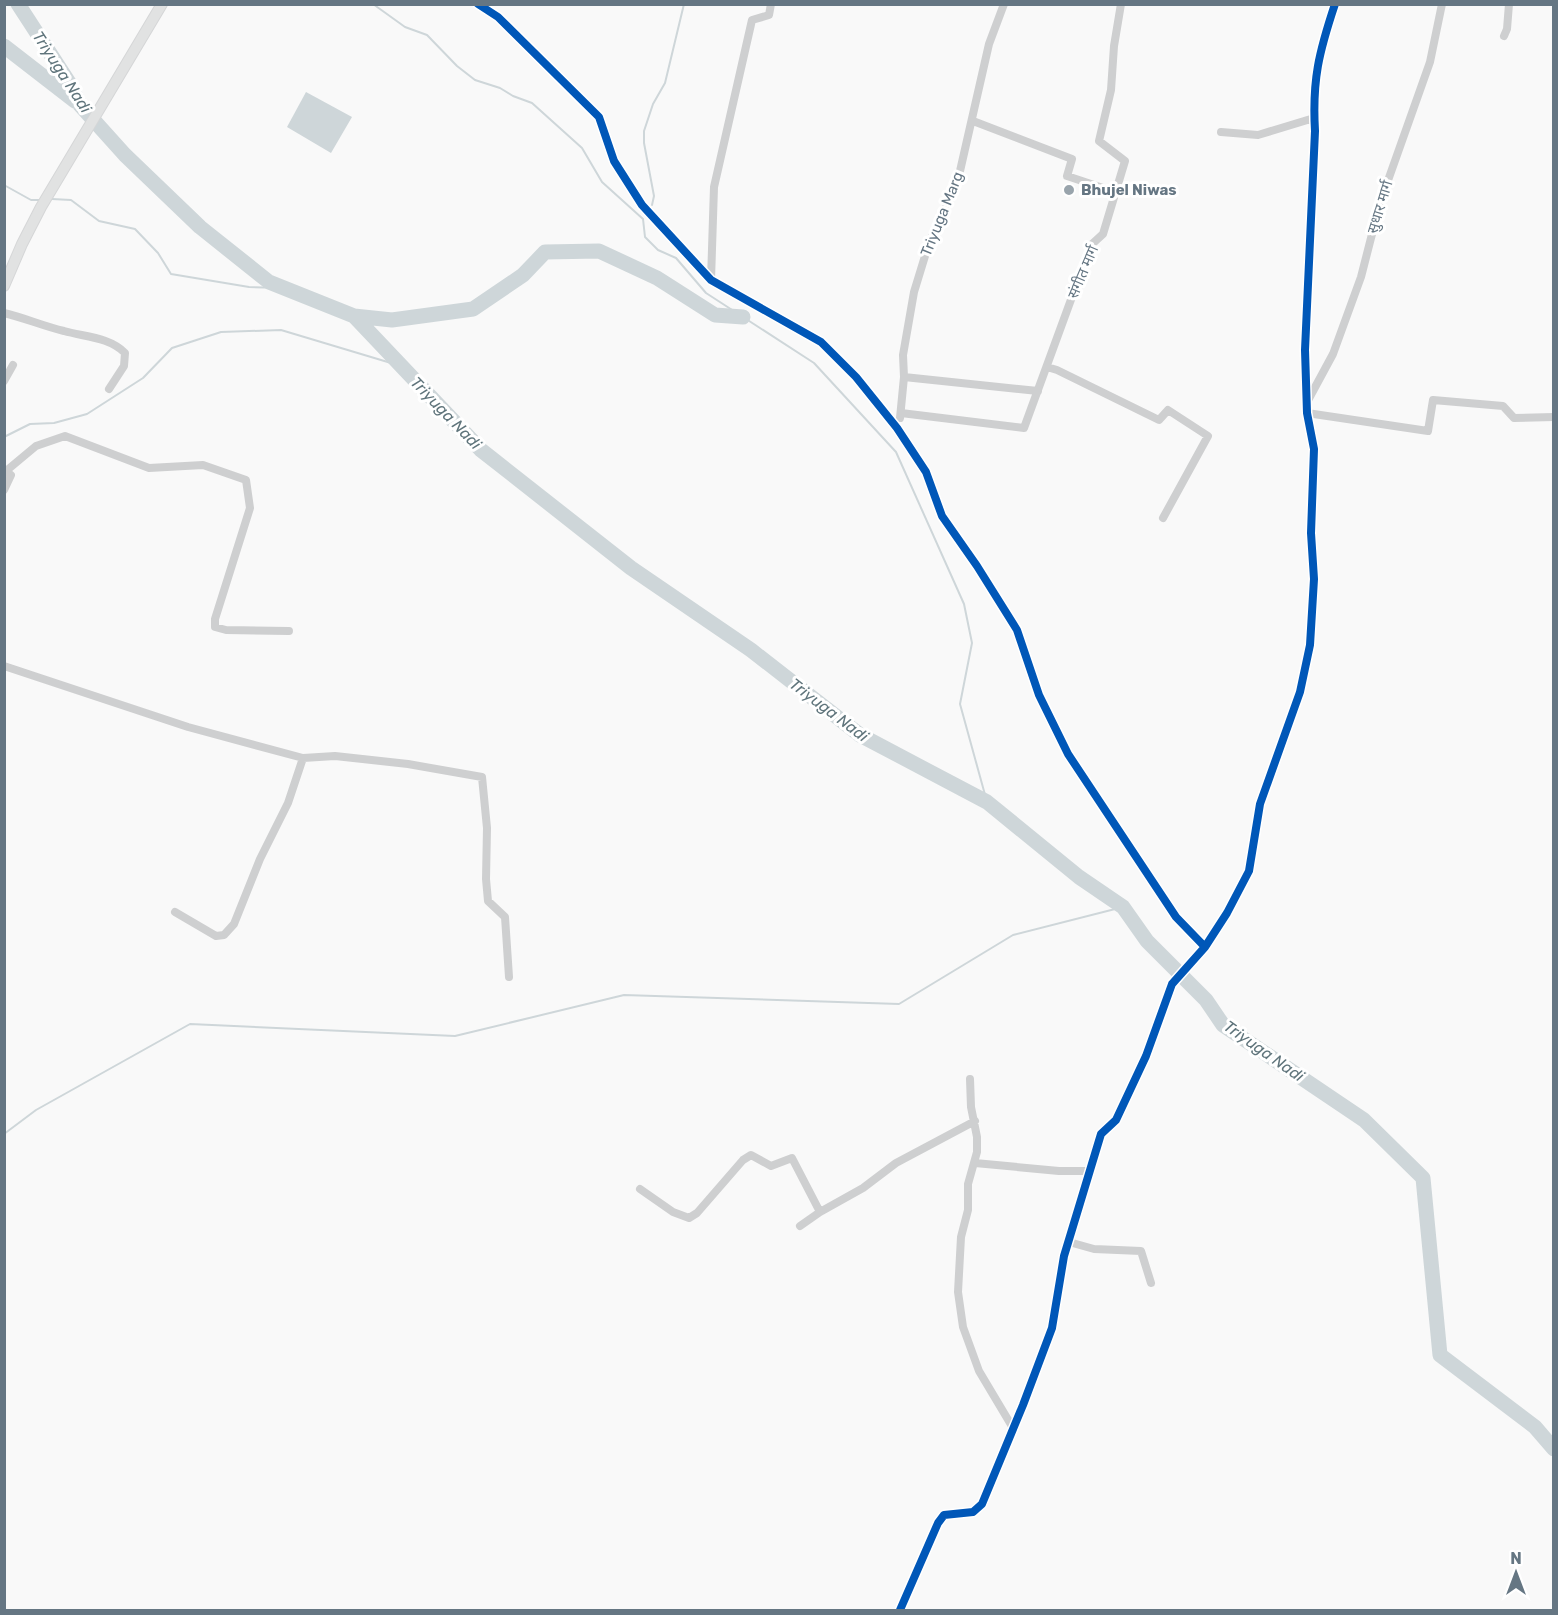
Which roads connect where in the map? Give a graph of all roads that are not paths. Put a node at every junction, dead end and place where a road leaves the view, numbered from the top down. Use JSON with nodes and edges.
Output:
{"nodes":[{"id":1,"x":162,"y":4,"type":"edge"},
{"id":2,"x":478,"y":4,"type":"edge"},
{"id":3,"x":771,"y":4,"type":"edge"},
{"id":4,"x":1004,"y":4,"type":"edge"},
{"id":5,"x":1121,"y":4,"type":"edge"},
{"id":6,"x":1335,"y":4,"type":"edge"},
{"id":7,"x":1442,"y":4,"type":"edge"},
{"id":8,"x":1509,"y":4,"type":"edge"},
{"id":9,"x":1504,"y":36,"type":"dead end"},
{"id":10,"x":1314,"y":118,"type":"junction"},
{"id":11,"x":973,"y":121,"type":"junction"},
{"id":12,"x":1221,"y":132,"type":"dead end"},
{"id":13,"x":1115,"y":192,"type":"junction"},
{"id":14,"x":711,"y":280,"type":"junction"},
{"id":15,"x":4,"y":286,"type":"edge"},
{"id":16,"x":4,"y":313,"type":"edge"},
{"id":17,"x":13,"y":365,"type":"dead end"},
{"id":18,"x":1047,"y":367,"type":"junction"},
{"id":19,"x":904,"y":377,"type":"junction"},
{"id":20,"x":4,"y":381,"type":"edge"},
{"id":21,"x":108,"y":389,"type":"dead end"},
{"id":22,"x":1038,"y":391,"type":"junction"},
{"id":23,"x":1306,"y":408,"type":"junction"},
{"id":24,"x":901,"y":413,"type":"junction"},
{"id":25,"x":1554,"y":417,"type":"edge"},
{"id":26,"x":897,"y":428,"type":"junction"},
{"id":27,"x":5,"y":471,"type":"edge"},
{"id":28,"x":4,"y":490,"type":"edge"},
{"id":29,"x":1163,"y":518,"type":"dead end"},
{"id":30,"x":289,"y":631,"type":"dead end"},
{"id":31,"x":4,"y":666,"type":"edge"},
{"id":32,"x":303,"y":758,"type":"junction"},
{"id":33,"x":175,"y":912,"type":"dead end"},
{"id":34,"x":1205,"y":947,"type":"junction"},
{"id":35,"x":509,"y":977,"type":"dead end"},
{"id":36,"x":970,"y":1079,"type":"dead end"},
{"id":37,"x":975,"y":1120,"type":"junction"},
{"id":38,"x":975,"y":1163,"type":"junction"},
{"id":39,"x":1091,"y":1171,"type":"junction"},
{"id":40,"x":640,"y":1189,"type":"dead end"},
{"id":41,"x":820,"y":1212,"type":"junction"},
{"id":42,"x":800,"y":1226,"type":"dead end"},
{"id":43,"x":1069,"y":1242,"type":"junction"},
{"id":44,"x":1151,"y":1283,"type":"dead end"},
{"id":45,"x":1013,"y":1428,"type":"junction"},
{"id":46,"x":900,"y":1611,"type":"edge"}],
"edges":[{"from":1,"to":15,"type":"main road"},
{"from":2,"to":14,"type":"street"},
{"from":3,"to":14,"type":"street"},
{"from":4,"to":11,"type":"street","name":"Triyuga Marg"},
{"from":5,"to":13,"type":"street","name":"संगीत मार्ग"},
{"from":6,"to":10,"type":"street"},
{"from":7,"to":23,"type":"street","name":"सुधार मार्ग"},
{"from":8,"to":9,"type":"street"},
{"from":10,"to":12,"type":"street"},
{"from":10,"to":23,"type":"street"},
{"from":11,"to":13,"type":"street"},
{"from":11,"to":19,"type":"street","name":"Triyuga Marg"},
{"from":13,"to":18,"type":"street","name":"संगीत मार्ग"},
{"from":14,"to":26,"type":"street"},
{"from":16,"to":21,"type":"street"},
{"from":17,"to":20,"type":"street"},
{"from":18,"to":22,"type":"street","name":"संगीत मार्ग"},
{"from":18,"to":29,"type":"street"},
{"from":19,"to":22,"type":"street"},
{"from":19,"to":24,"type":"street","name":"Triyuga Marg"},
{"from":22,"to":24,"type":"street","name":"संगीत मार्ग"},
{"from":23,"to":25,"type":"street"},
{"from":23,"to":34,"type":"street"},
{"from":24,"to":26,"type":"street","name":"Triyuga Marg"},
{"from":26,"to":34,"type":"street"},
{"from":27,"to":28,"type":"street"},
{"from":27,"to":30,"type":"street"},
{"from":31,"to":32,"type":"street"},
{"from":32,"to":33,"type":"street"},
{"from":32,"to":35,"type":"street"},
{"from":34,"to":39,"type":"street"},
{"from":36,"to":37,"type":"street"},
{"from":37,"to":38,"type":"street"},
{"from":37,"to":41,"type":"street"},
{"from":38,"to":39,"type":"street"},
{"from":38,"to":45,"type":"street"},
{"from":39,"to":43,"type":"street"},
{"from":40,"to":41,"type":"street"},
{"from":41,"to":42,"type":"street"},
{"from":43,"to":44,"type":"street"},
{"from":43,"to":45,"type":"street"},
{"from":45,"to":46,"type":"street"}]}
